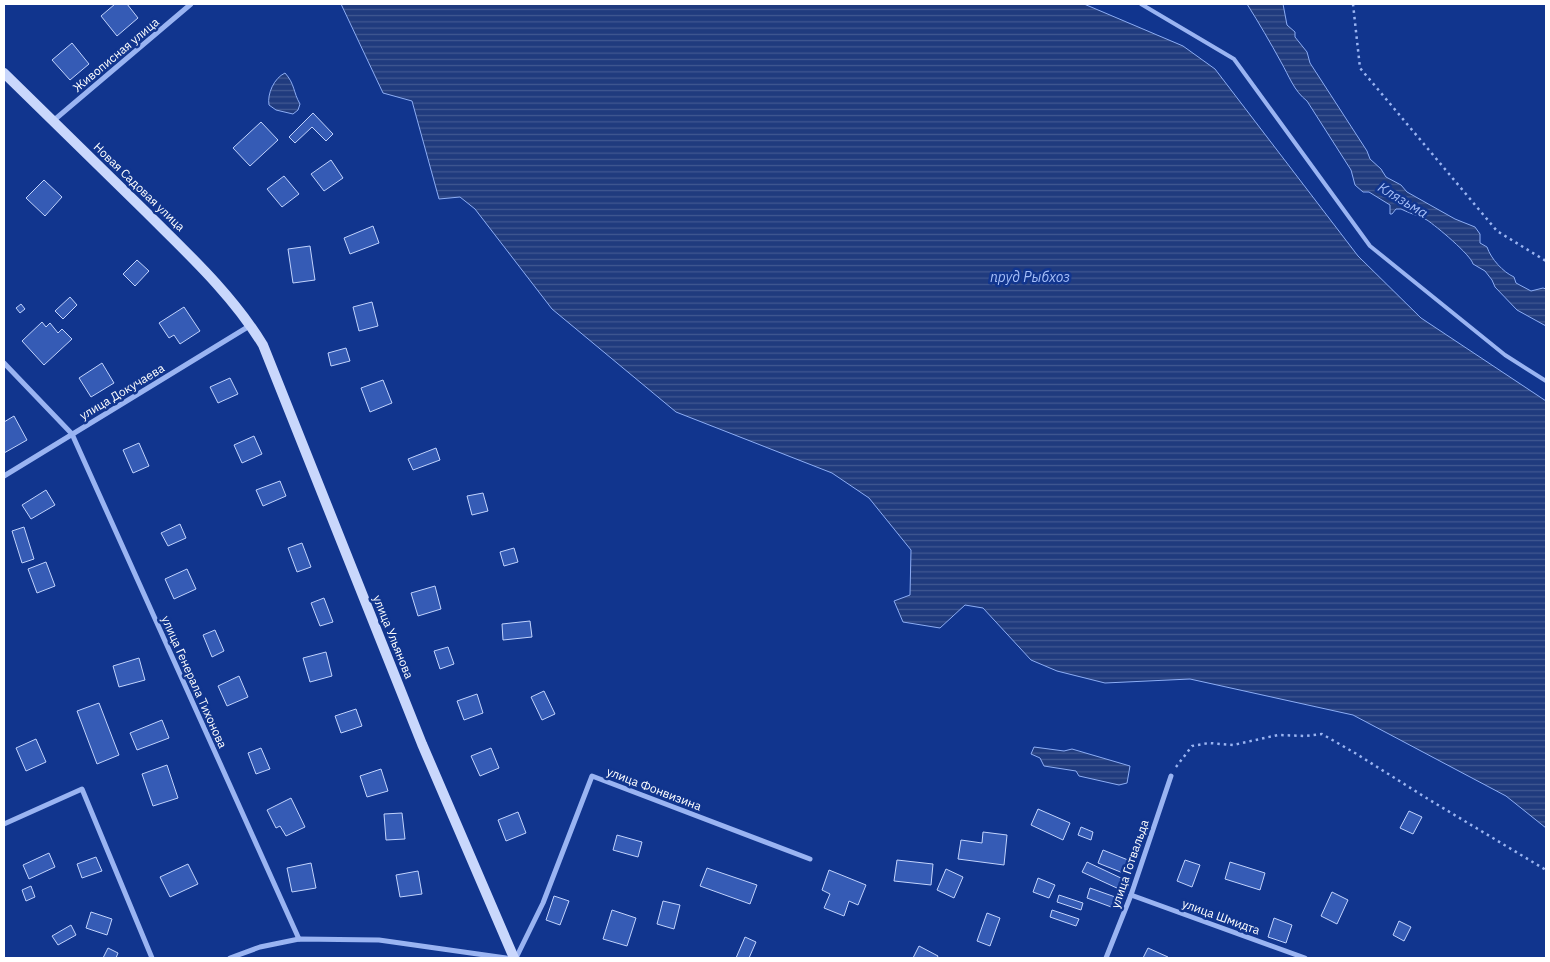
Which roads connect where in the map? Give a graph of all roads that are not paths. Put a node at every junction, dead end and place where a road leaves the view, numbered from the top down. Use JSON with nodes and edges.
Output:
{"nodes":[{"id":1,"x":191,"y":4,"type":"edge"},
{"id":2,"x":1141,"y":4,"type":"edge"},
{"id":3,"x":4,"y":73,"type":"edge"},
{"id":4,"x":54,"y":121,"type":"junction"},
{"id":5,"x":251,"y":325,"type":"junction"},
{"id":6,"x":4,"y":363,"type":"edge"},
{"id":7,"x":1546,"y":381,"type":"edge"},
{"id":8,"x":72,"y":434,"type":"junction"},
{"id":9,"x":4,"y":476,"type":"edge"},
{"id":10,"x":1171,"y":776,"type":"road end"},
{"id":11,"x":4,"y":824,"type":"edge"},
{"id":12,"x":810,"y":860,"type":"dead end"},
{"id":13,"x":1131,"y":895,"type":"junction"},
{"id":14,"x":299,"y":939,"type":"junction"},
{"id":15,"x":152,"y":958,"type":"edge"},
{"id":16,"x":230,"y":958,"type":"edge"},
{"id":17,"x":506,"y":958,"type":"edge"},
{"id":18,"x":515,"y":958,"type":"edge"},
{"id":19,"x":1106,"y":958,"type":"edge"},
{"id":20,"x":1305,"y":958,"type":"edge"}],
"edges":[{"from":1,"to":4,"type":"street","name":"Живописная улица"},
{"from":2,"to":7,"type":"lane"},
{"from":3,"to":4,"type":"street","name":"Новая Садовая улица"},
{"from":4,"to":5,"type":"street","name":"Новая Садовая улица"},
{"from":5,"to":8,"type":"street","name":"улица Докучаева"},
{"from":5,"to":18,"type":"street","name":"улица Ульянова"},
{"from":6,"to":8,"type":"street"},
{"from":8,"to":9,"type":"street","name":"улица Докучаева"},
{"from":8,"to":14,"type":"street","name":"улица Генерала Тихонова"},
{"from":10,"to":13,"type":"street","name":"улица Готвальда"},
{"from":11,"to":15,"type":"street"},
{"from":12,"to":18,"type":"street","name":"улица Фонвизина"},
{"from":13,"to":19,"type":"street","name":"улица Готвальда"},
{"from":13,"to":20,"type":"street","name":"улица Шмидта"},
{"from":14,"to":16,"type":"street"},
{"from":14,"to":17,"type":"street"}]}
